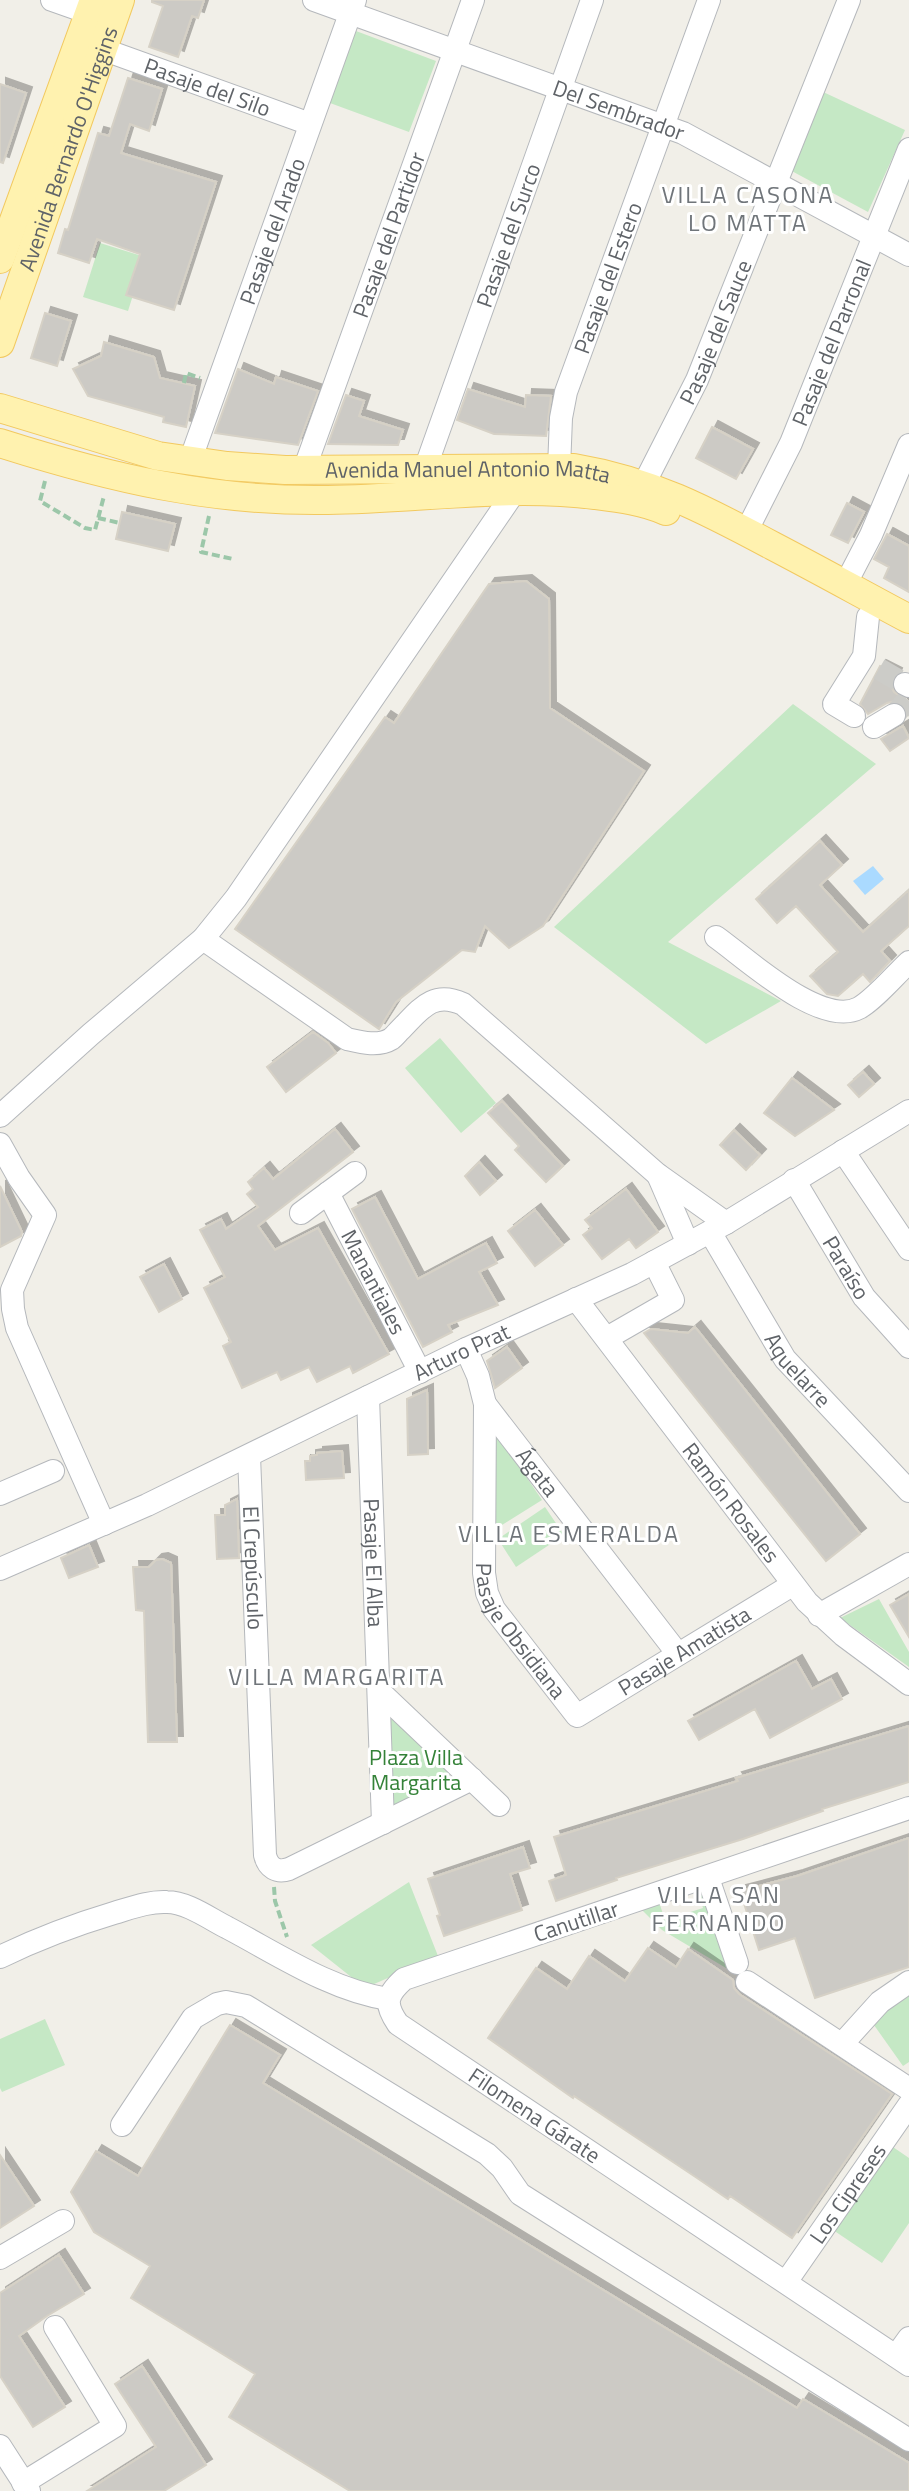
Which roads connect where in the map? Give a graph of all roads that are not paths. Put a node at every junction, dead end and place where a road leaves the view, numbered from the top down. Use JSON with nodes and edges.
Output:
{"nodes":[{"id":1,"x":52,"y":0,"type":"edge"},
{"id":2,"x":314,"y":0,"type":"edge"},
{"id":3,"x":473,"y":0,"type":"edge"},
{"id":4,"x":592,"y":0,"type":"edge"},
{"id":5,"x":709,"y":0,"type":"edge"},
{"id":6,"x":849,"y":0,"type":"edge"},
{"id":7,"x":352,"y":6,"type":"edge"},
{"id":8,"x":104,"y":8,"type":"edge"},
{"id":9,"x":102,"y":49,"type":"junction"},
{"id":10,"x":455,"y":51,"type":"junction"},
{"id":11,"x":560,"y":89,"type":"junction"},
{"id":12,"x":310,"y":124,"type":"junction"},
{"id":13,"x":663,"y":126,"type":"junction"},
{"id":14,"x":909,"y":149,"type":"edge"},
{"id":15,"x":776,"y":183,"type":"junction"},
{"id":16,"x":874,"y":236,"type":"junction"},
{"id":17,"x":2,"y":246,"type":"edge"},
{"id":18,"x":909,"y":255,"type":"edge"},
{"id":19,"x":0,"y":343,"type":"edge"},
{"id":20,"x":0,"y":408,"type":"edge"},
{"id":21,"x":0,"y":443,"type":"edge"},
{"id":22,"x":909,"y":445,"type":"edge"},
{"id":23,"x":190,"y":461,"type":"junction"},
{"id":24,"x":559,"y":468,"type":"junction"},
{"id":25,"x":425,"y":469,"type":"junction"},
{"id":26,"x":304,"y":470,"type":"junction"},
{"id":27,"x":644,"y":484,"type":"junction"},
{"id":28,"x":515,"y":491,"type":"junction"},
{"id":29,"x":746,"y":532,"type":"junction"},
{"id":30,"x":845,"y":585,"type":"junction"},
{"id":31,"x":868,"y":617,"type":"junction"},
{"id":32,"x":909,"y":619,"type":"edge"},
{"id":33,"x":909,"y":640,"type":"edge"},
{"id":34,"x":905,"y":697,"type":"tunnel mouth"},
{"id":35,"x":854,"y":716,"type":"dead end"},
{"id":36,"x":874,"y":727,"type":"dead end"},
{"id":37,"x":716,"y":937,"type":"dead end"},
{"id":38,"x":203,"y":939,"type":"junction"},
{"id":39,"x":909,"y":962,"type":"edge"},
{"id":40,"x":909,"y":1111,"type":"edge"},
{"id":41,"x":0,"y":1116,"type":"edge"},
{"id":42,"x":0,"y":1144,"type":"edge"},
{"id":43,"x":843,"y":1151,"type":"junction"},
{"id":44,"x":355,"y":1173,"type":"dead end"},
{"id":45,"x":657,"y":1174,"type":"junction"},
{"id":46,"x":794,"y":1180,"type":"junction"},
{"id":47,"x":328,"y":1193,"type":"junction"},
{"id":48,"x":301,"y":1213,"type":"dead end"},
{"id":49,"x":718,"y":1227,"type":"junction"},
{"id":50,"x":688,"y":1244,"type":"junction"},
{"id":51,"x":909,"y":1249,"type":"edge"},
{"id":52,"x":654,"y":1262,"type":"junction"},
{"id":53,"x":576,"y":1299,"type":"junction"},
{"id":54,"x":607,"y":1338,"type":"junction"},
{"id":55,"x":909,"y":1347,"type":"edge"},
{"id":56,"x":466,"y":1349,"type":"junction"},
{"id":57,"x":420,"y":1372,"type":"junction"},
{"id":58,"x":368,"y":1397,"type":"junction"},
{"id":59,"x":485,"y":1404,"type":"junction"},
{"id":60,"x":249,"y":1456,"type":"junction"},
{"id":61,"x":53,"y":1471,"type":"dead end"},
{"id":62,"x":909,"y":1491,"type":"edge"},
{"id":63,"x":0,"y":1494,"type":"edge"},
{"id":64,"x":104,"y":1524,"type":"junction"},
{"id":65,"x":909,"y":1564,"type":"edge"},
{"id":66,"x":0,"y":1569,"type":"edge"},
{"id":67,"x":792,"y":1585,"type":"junction"},
{"id":68,"x":819,"y":1615,"type":"junction"},
{"id":69,"x":678,"y":1654,"type":"junction"},
{"id":70,"x":909,"y":1684,"type":"edge"},
{"id":71,"x":379,"y":1691,"type":"junction"},
{"id":72,"x":577,"y":1716,"type":"joint"},
{"id":73,"x":472,"y":1779,"type":"junction"},
{"id":74,"x":499,"y":1805,"type":"dead end"},
{"id":75,"x":909,"y":1808,"type":"edge"},
{"id":76,"x":383,"y":1823,"type":"junction"},
{"id":77,"x":708,"y":1878,"type":"junction"},
{"id":78,"x":0,"y":1957,"type":"edge"},
{"id":79,"x":909,"y":1982,"type":"edge"},
{"id":80,"x":388,"y":1999,"type":"junction"},
{"id":81,"x":842,"y":2044,"type":"junction"},
{"id":82,"x":909,"y":2089,"type":"edge"},
{"id":83,"x":909,"y":2105,"type":"edge"},
{"id":84,"x":122,"y":2125,"type":"dead end"},
{"id":85,"x":63,"y":2221,"type":"dead end"},
{"id":86,"x":0,"y":2258,"type":"edge"},
{"id":87,"x":786,"y":2282,"type":"junction"},
{"id":88,"x":55,"y":2327,"type":"dead end"},
{"id":89,"x":905,"y":2353,"type":"edge"},
{"id":90,"x":909,"y":2440,"type":"edge"},
{"id":91,"x":0,"y":2446,"type":"edge"},
{"id":92,"x":26,"y":2487,"type":"edge"}],
"edges":[{"from":1,"to":8,"type":"street"},
{"from":2,"to":7,"type":"street","name":"Del Sembrador"},
{"from":3,"to":10,"type":"street","name":"Pasaje del Partidor"},
{"from":4,"to":11,"type":"street","name":"Pasaje del Surco"},
{"from":5,"to":13,"type":"street","name":"Pasaje del Estero"},
{"from":6,"to":15,"type":"street","name":"Pasaje del Sauce"},
{"from":7,"to":10,"type":"street","name":"Del Sembrador"},
{"from":7,"to":12,"type":"street","name":"Pasaje del Arado"},
{"from":8,"to":9,"type":"main road","name":"Avenida Bernardo O'Higgins"},
{"from":8,"to":17,"type":"main road","name":"Avenida Bernardo O'Higgins"},
{"from":9,"to":12,"type":"street","name":"Pasaje del Silo"},
{"from":9,"to":19,"type":"main road","name":"Avenida Bernardo O'Higgins"},
{"from":10,"to":11,"type":"street","name":"Del Sembrador"},
{"from":10,"to":26,"type":"street","name":"Pasaje del Partidor"},
{"from":11,"to":13,"type":"street","name":"Del Sembrador"},
{"from":11,"to":25,"type":"street","name":"Pasaje del Surco"},
{"from":12,"to":23,"type":"street","name":"Pasaje del Arado"},
{"from":13,"to":15,"type":"street","name":"Del Sembrador"},
{"from":13,"to":24,"type":"street","name":"Pasaje del Estero"},
{"from":14,"to":16,"type":"street","name":"Pasaje del Parronal"},
{"from":15,"to":16,"type":"street","name":"Del Sembrador"},
{"from":15,"to":27,"type":"street","name":"Pasaje del Sauce"},
{"from":16,"to":18,"type":"street","name":"Del Sembrador"},
{"from":16,"to":29,"type":"street","name":"Pasaje del Parronal"},
{"from":20,"to":23,"type":"main road","name":"Avenida Manuel Antonio Matta"},
{"from":21,"to":28,"type":"main road","name":"Avenida Manuel Antonio Matta"},
{"from":22,"to":30,"type":"street"},
{"from":23,"to":26,"type":"main road","name":"Avenida Manuel Antonio Matta"},
{"from":24,"to":25,"type":"main road","name":"Avenida Manuel Antonio Matta"},
{"from":24,"to":27,"type":"main road","name":"Avenida Manuel Antonio Matta"},
{"from":25,"to":26,"type":"main road","name":"Avenida Manuel Antonio Matta"},
{"from":27,"to":29,"type":"main road","name":"Avenida Manuel Antonio Matta"},
{"from":28,"to":31,"type":"main road","name":"Avenida Manuel Antonio Matta"},
{"from":28,"to":38,"type":"street"},
{"from":29,"to":30,"type":"main road","name":"Avenida Manuel Antonio Matta"},
{"from":30,"to":32,"type":"main road","name":"Avenida Manuel Antonio Matta"},
{"from":31,"to":33,"type":"main road","name":"Avenida Manuel Antonio Matta"},
{"from":31,"to":35,"type":"street"},
{"from":34,"to":36,"type":"street"},
{"from":37,"to":39,"type":"street"},
{"from":38,"to":41,"type":"street"},
{"from":38,"to":45,"type":"street"},
{"from":40,"to":43,"type":"street","name":"Arturo Prat"},
{"from":42,"to":64,"type":"street"},
{"from":43,"to":46,"type":"street","name":"Arturo Prat"},
{"from":43,"to":51,"type":"street"},
{"from":44,"to":47,"type":"street"},
{"from":45,"to":49,"type":"street"},
{"from":45,"to":50,"type":"street"},
{"from":46,"to":49,"type":"street","name":"Arturo Prat"},
{"from":46,"to":55,"type":"street","name":"Paraíso"},
{"from":47,"to":48,"type":"street"},
{"from":47,"to":57,"type":"street","name":"Manantiales"},
{"from":49,"to":50,"type":"street","name":"Arturo Prat"},
{"from":49,"to":62,"type":"street","name":"Aquelarre"},
{"from":50,"to":52,"type":"street","name":"Arturo Prat"},
{"from":52,"to":53,"type":"street","name":"Arturo Prat"},
{"from":52,"to":54,"type":"street"},
{"from":53,"to":54,"type":"street","name":"Ramón Rosales"},
{"from":53,"to":56,"type":"street","name":"Arturo Prat"},
{"from":54,"to":67,"type":"street","name":"Ramón Rosales"},
{"from":56,"to":57,"type":"street","name":"Arturo Prat"},
{"from":56,"to":59,"type":"street","name":"Pasaje Obsidiana"},
{"from":57,"to":58,"type":"street","name":"Arturo Prat"},
{"from":58,"to":60,"type":"street","name":"Arturo Prat"},
{"from":58,"to":71,"type":"street","name":"Pasaje El Alba"},
{"from":59,"to":69,"type":"street","name":"Ágata"},
{"from":59,"to":72,"type":"street","name":"Pasaje Obsidiana"},
{"from":60,"to":64,"type":"street","name":"Arturo Prat"},
{"from":60,"to":76,"type":"street","name":"El Crepúsculo"},
{"from":61,"to":63,"type":"street"},
{"from":64,"to":66,"type":"street","name":"Arturo Prat"},
{"from":65,"to":68,"type":"street"},
{"from":67,"to":68,"type":"street","name":"Ramón Rosales"},
{"from":67,"to":69,"type":"street","name":"Pasaje Amatista"},
{"from":68,"to":70,"type":"street","name":"Ramón Rosales"},
{"from":69,"to":72,"type":"street","name":"Pasaje Amatista"},
{"from":71,"to":73,"type":"street"},
{"from":71,"to":76,"type":"street","name":"Pasaje El Alba"},
{"from":73,"to":74,"type":"street"},
{"from":73,"to":76,"type":"street"},
{"from":75,"to":77,"type":"street","name":"Canutillar"},
{"from":77,"to":80,"type":"street","name":"Canutillar"},
{"from":77,"to":81,"type":"street"},
{"from":78,"to":80,"type":"street"},
{"from":79,"to":81,"type":"street"},
{"from":80,"to":87,"type":"street","name":"Filomena Gárate"},
{"from":81,"to":82,"type":"street"},
{"from":83,"to":87,"type":"street","name":"Los Cipreses"},
{"from":84,"to":90,"type":"street"},
{"from":85,"to":86,"type":"street"},
{"from":87,"to":89,"type":"street","name":"Filomena Gárate"},
{"from":88,"to":92,"type":"street"},
{"from":91,"to":92,"type":"street"}]}
